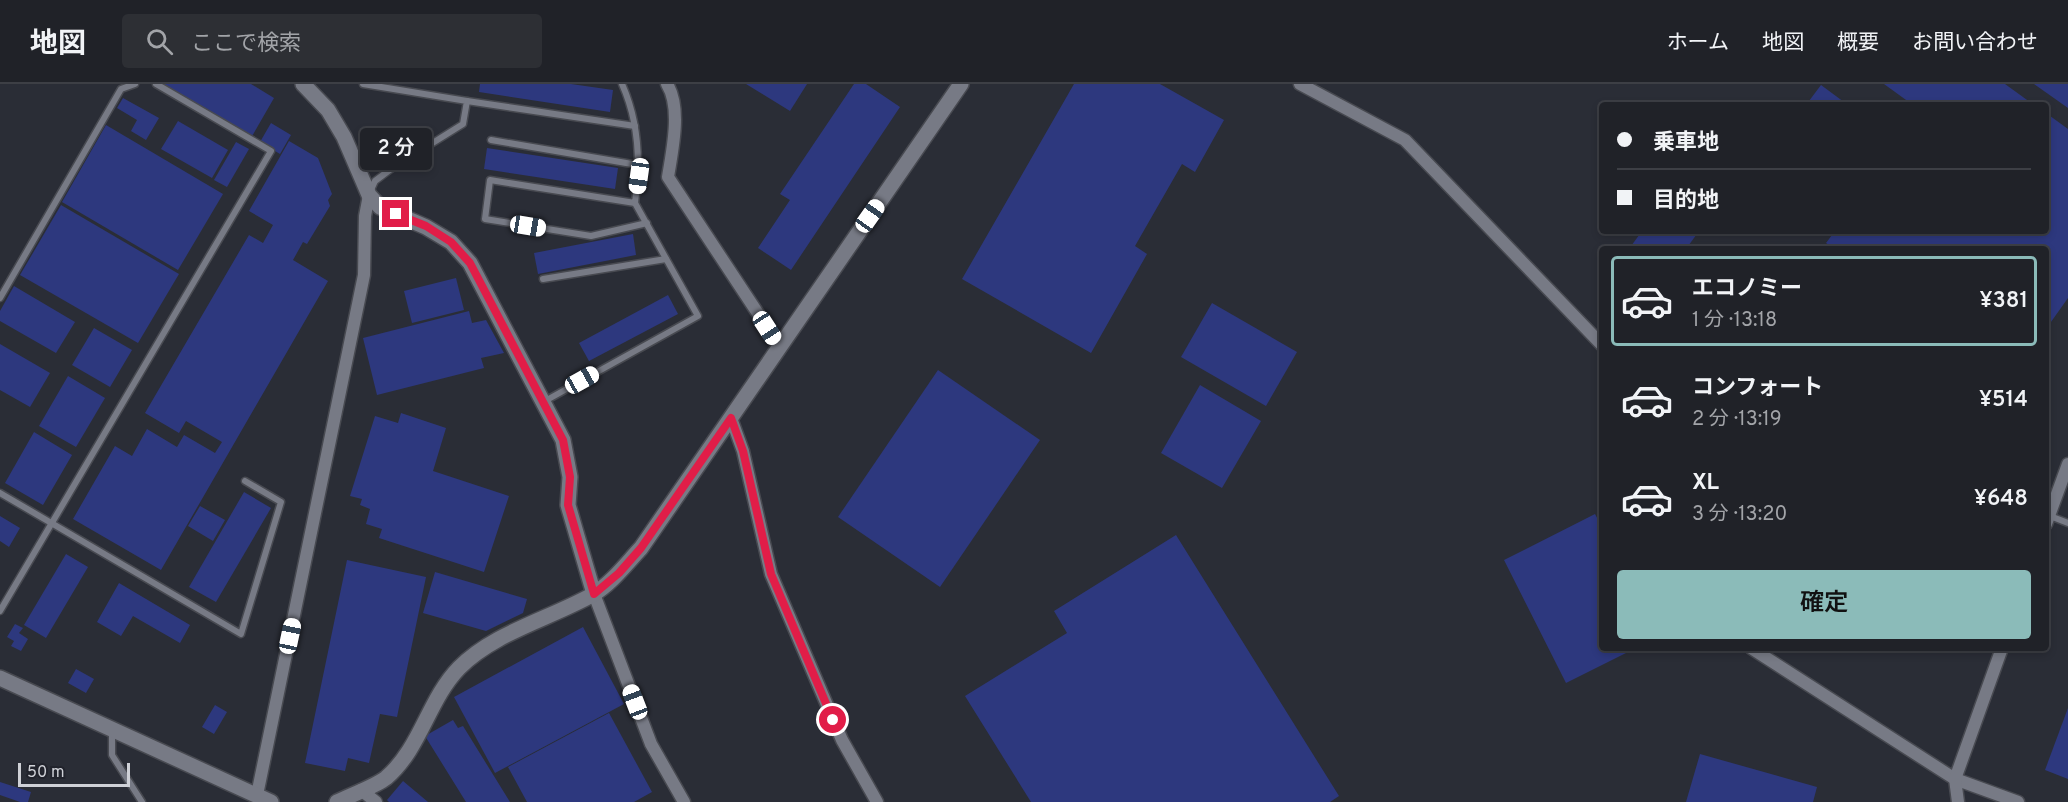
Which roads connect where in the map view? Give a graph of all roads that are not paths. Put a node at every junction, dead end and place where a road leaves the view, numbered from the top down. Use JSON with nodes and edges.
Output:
{"nodes":[{"id":1,"x":135,"y":84,"type":"edge"},
{"id":2,"x":156,"y":84,"type":"edge"},
{"id":3,"x":303,"y":84,"type":"edge"},
{"id":4,"x":363,"y":84,"type":"edge"},
{"id":5,"x":622,"y":84,"type":"edge"},
{"id":6,"x":667,"y":84,"type":"edge"},
{"id":7,"x":961,"y":84,"type":"edge"},
{"id":8,"x":1300,"y":84,"type":"edge"},
{"id":9,"x":467,"y":101,"type":"junction"},
{"id":10,"x":635,"y":126,"type":"junction"},
{"id":11,"x":491,"y":140,"type":"dead end"},
{"id":12,"x":639,"y":165,"type":"junction"},
{"id":13,"x":369,"y":195,"type":"junction"},
{"id":14,"x":635,"y":203,"type":"junction"},
{"id":15,"x":646,"y":223,"type":"junction"},
{"id":16,"x":666,"y":258,"type":"junction"},
{"id":17,"x":543,"y":279,"type":"dead end"},
{"id":18,"x":0,"y":298,"type":"edge"},
{"id":19,"x":1599,"y":342,"type":"edge"},
{"id":20,"x":780,"y":347,"type":"junction"},
{"id":21,"x":543,"y":402,"type":"junction"},
{"id":22,"x":731,"y":418,"type":"junction"},
{"id":23,"x":2068,"y":464,"type":"edge"},
{"id":24,"x":245,"y":480,"type":"dead end"},
{"id":25,"x":0,"y":493,"type":"edge"},
{"id":26,"x":2049,"y":517,"type":"edge"},
{"id":27,"x":2049,"y":520,"type":"edge"},
{"id":28,"x":52,"y":523,"type":"junction"},
{"id":29,"x":2068,"y":523,"type":"edge"},
{"id":30,"x":594,"y":594,"type":"junction"},
{"id":31,"x":0,"y":611,"type":"edge"},
{"id":32,"x":1756,"y":651,"type":"edge"},
{"id":33,"x":2001,"y":651,"type":"edge"},
{"id":34,"x":0,"y":678,"type":"edge"},
{"id":35,"x":112,"y":729,"type":"junction"},
{"id":36,"x":1955,"y":779,"type":"junction"},
{"id":37,"x":361,"y":790,"type":"junction"},
{"id":38,"x":258,"y":798,"type":"edge"},
{"id":39,"x":142,"y":802,"type":"edge"},
{"id":40,"x":271,"y":802,"type":"edge"},
{"id":41,"x":336,"y":802,"type":"edge"},
{"id":42,"x":376,"y":802,"type":"edge"},
{"id":43,"x":684,"y":802,"type":"edge"},
{"id":44,"x":876,"y":802,"type":"edge"},
{"id":45,"x":1958,"y":802,"type":"edge"},
{"id":46,"x":2018,"y":802,"type":"edge"}],
"edges":[{"from":1,"to":18,"type":"lane"},
{"from":2,"to":28,"type":"lane"},
{"from":3,"to":13,"type":"street"},
{"from":4,"to":9,"type":"lane"},
{"from":5,"to":10,"type":"lane"},
{"from":6,"to":20,"type":"street"},
{"from":7,"to":20,"type":"street"},
{"from":8,"to":19,"type":"street"},
{"from":9,"to":10,"type":"lane"},
{"from":9,"to":13,"type":"lane"},
{"from":10,"to":12,"type":"lane"},
{"from":11,"to":12,"type":"lane"},
{"from":12,"to":14,"type":"lane"},
{"from":13,"to":21,"type":"street"},
{"from":13,"to":38,"type":"street"},
{"from":14,"to":15,"type":"lane"},
{"from":14,"to":15,"type":"lane"},
{"from":15,"to":16,"type":"lane"},
{"from":16,"to":17,"type":"lane"},
{"from":16,"to":21,"type":"lane"},
{"from":20,"to":22,"type":"street"},
{"from":21,"to":30,"type":"street"},
{"from":22,"to":30,"type":"street"},
{"from":22,"to":44,"type":"street"},
{"from":23,"to":26,"type":"street"},
{"from":24,"to":28,"type":"lane"},
{"from":25,"to":28,"type":"lane"},
{"from":27,"to":29,"type":"lane"},
{"from":28,"to":31,"type":"lane"},
{"from":30,"to":37,"type":"street"},
{"from":30,"to":43,"type":"street"},
{"from":32,"to":36,"type":"street"},
{"from":33,"to":36,"type":"street"},
{"from":34,"to":35,"type":"street"},
{"from":35,"to":38,"type":"street"},
{"from":35,"to":39,"type":"lane"},
{"from":36,"to":45,"type":"street"},
{"from":36,"to":46,"type":"street"},
{"from":37,"to":41,"type":"street"},
{"from":37,"to":42,"type":"street"},
{"from":38,"to":40,"type":"street"}]}
